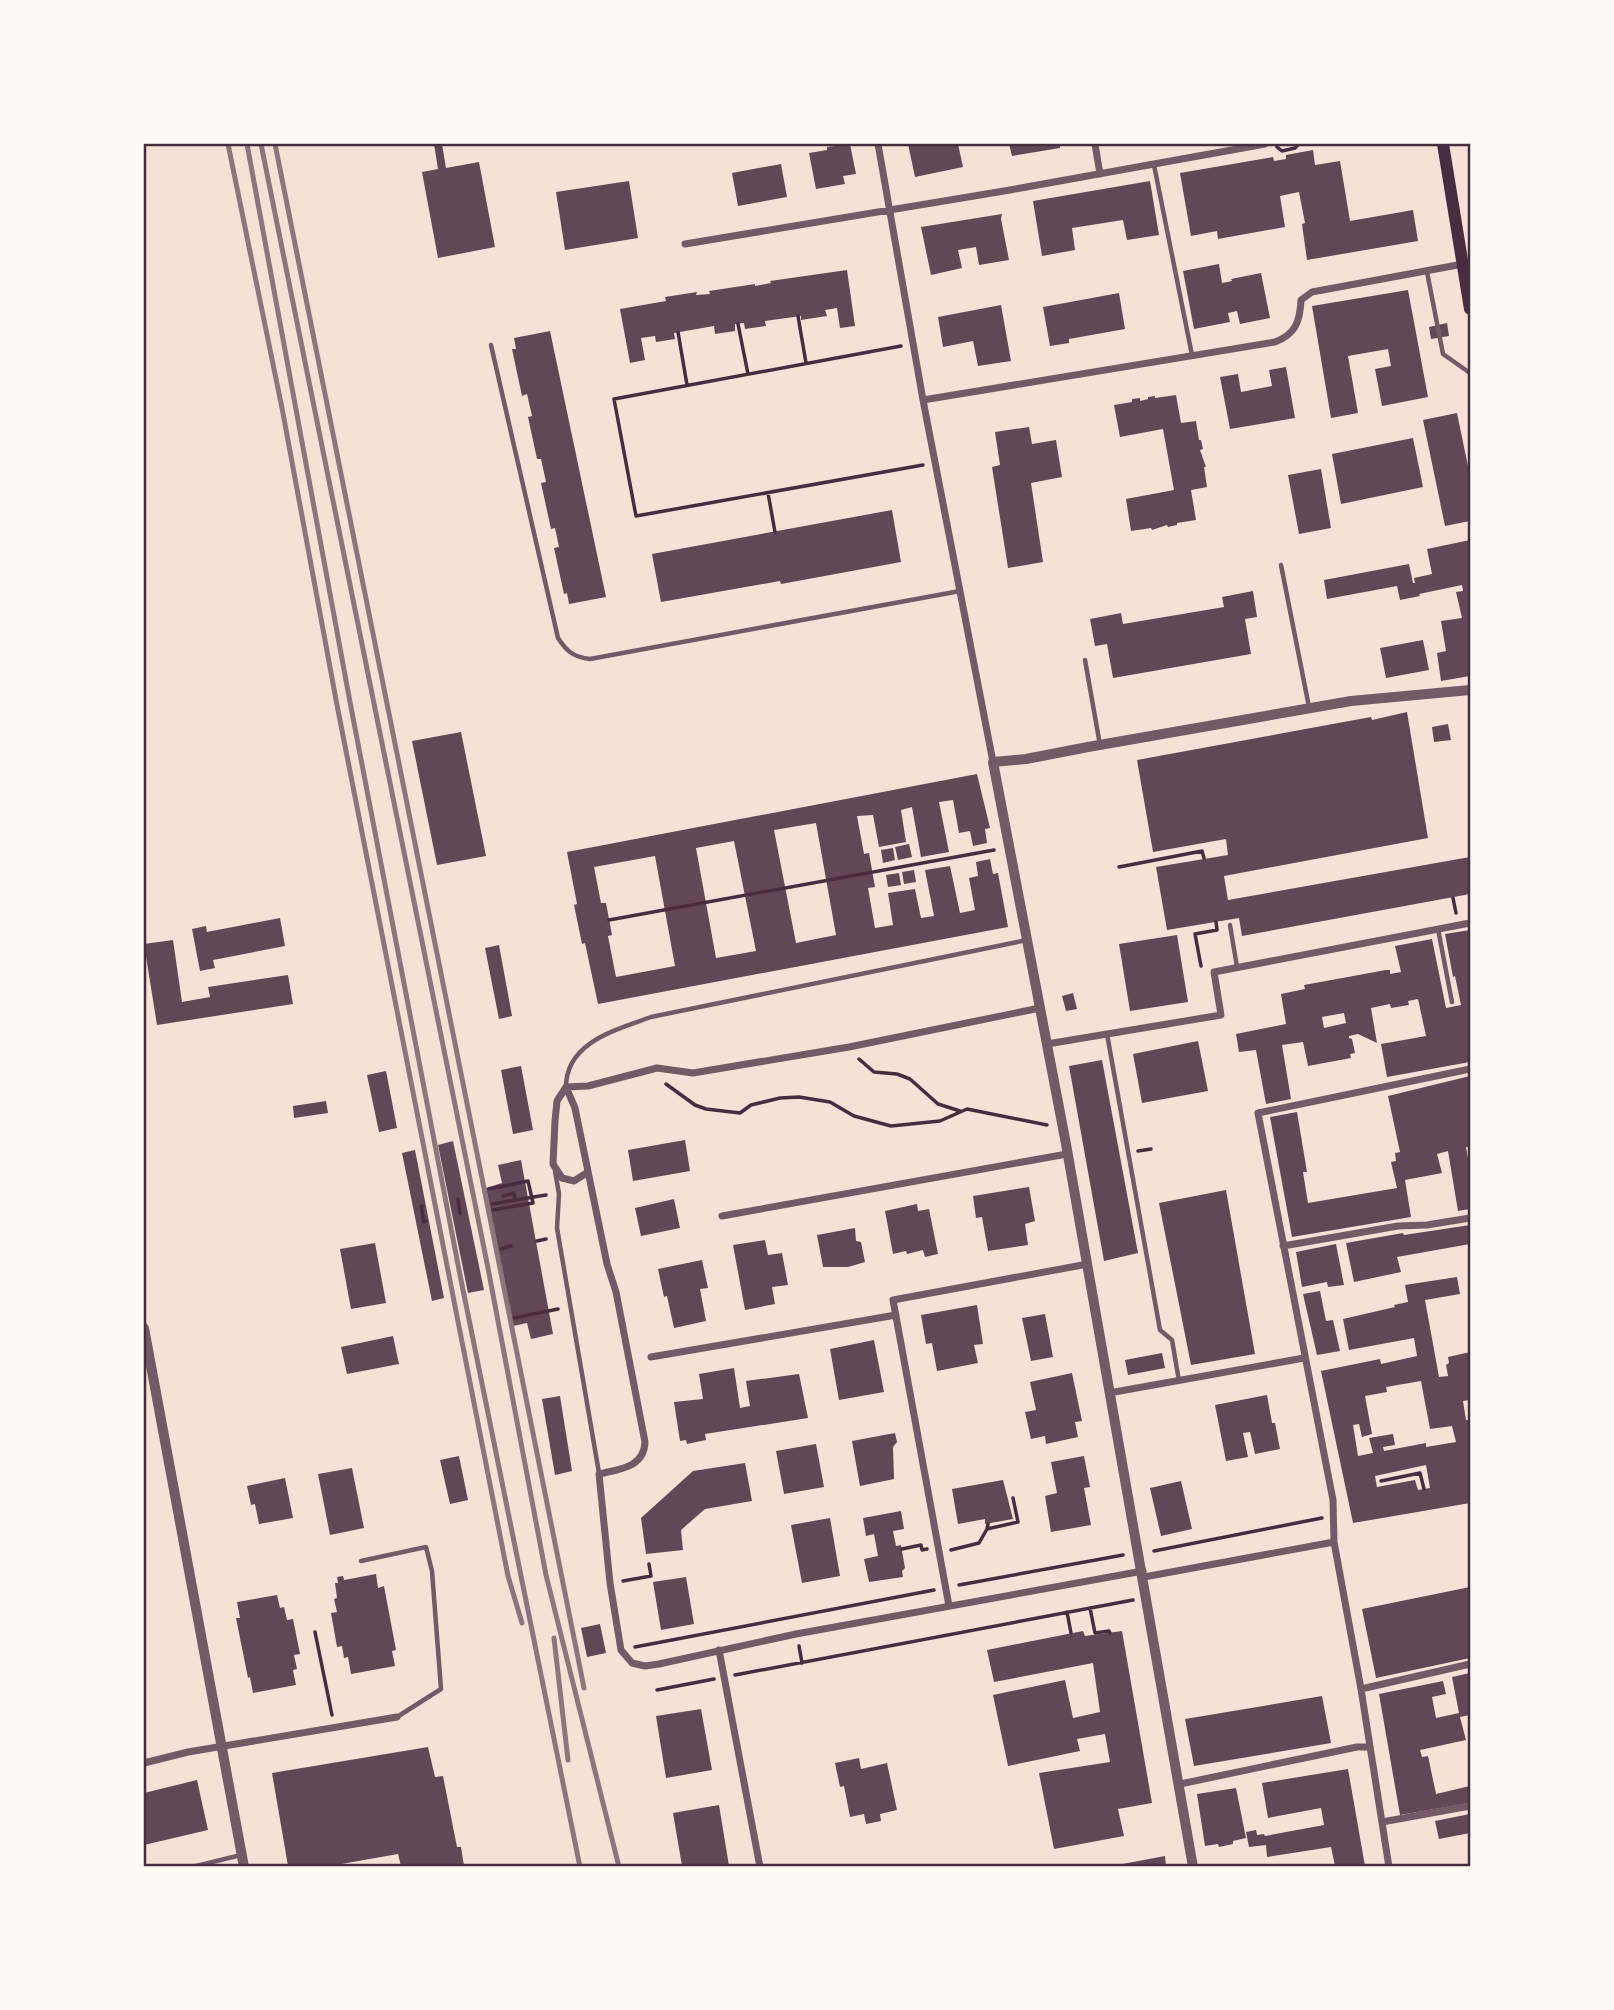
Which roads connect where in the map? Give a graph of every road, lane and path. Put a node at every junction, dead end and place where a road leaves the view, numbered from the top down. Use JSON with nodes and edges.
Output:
{"nodes":[{"id":1,"x":878,"y":144,"type":"edge"},
{"id":2,"x":1095,"y":144,"type":"edge"},
{"id":3,"x":1265,"y":144,"type":"edge"},
{"id":4,"x":1273,"y":144,"type":"edge"},
{"id":5,"x":1299,"y":144,"type":"edge"},
{"id":6,"x":1443,"y":144,"type":"edge"},
{"id":7,"x":1153,"y":164,"type":"junction"},
{"id":8,"x":1100,"y":174,"type":"junction"},
{"id":9,"x":889,"y":211,"type":"junction"},
{"id":10,"x":685,"y":244,"type":"dead end"},
{"id":11,"x":1466,"y":271,"type":"edge"},
{"id":12,"x":1427,"y":272,"type":"junction"},
{"id":13,"x":1471,"y":309,"type":"edge"},
{"id":14,"x":798,"y":316,"type":"dead end"},
{"id":15,"x":738,"y":324,"type":"dead end"},
{"id":16,"x":678,"y":332,"type":"dead end"},
{"id":17,"x":913,"y":344,"type":"junction"},
{"id":18,"x":491,"y":345,"type":"dead end"},
{"id":19,"x":1192,"y":356,"type":"junction"},
{"id":20,"x":806,"y":363,"type":"junction"},
{"id":21,"x":1471,"y":373,"type":"edge"},
{"id":22,"x":748,"y":374,"type":"junction"},
{"id":23,"x":687,"y":385,"type":"junction"},
{"id":24,"x":923,"y":400,"type":"junction"},
{"id":25,"x":935,"y":463,"type":"junction"},
{"id":26,"x":768,"y":493,"type":"junction"},
{"id":27,"x":775,"y":532,"type":"dead end"},
{"id":28,"x":1281,"y":565,"type":"dead end"},
{"id":29,"x":960,"y":591,"type":"junction"},
{"id":30,"x":1085,"y":660,"type":"dead end"},
{"id":31,"x":1471,"y":690,"type":"edge"},
{"id":32,"x":1309,"y":708,"type":"junction"},
{"id":33,"x":1100,"y":745,"type":"junction"},
{"id":34,"x":993,"y":762,"type":"junction"},
{"id":35,"x":1010,"y":847,"type":"junction"},
{"id":36,"x":1204,"y":858,"type":"dead end"},
{"id":37,"x":1119,"y":867,"type":"dead end"},
{"id":38,"x":610,"y":920,"type":"dead end"},
{"id":39,"x":1471,"y":923,"type":"edge"},
{"id":40,"x":1230,"y":925,"type":"dead end"},
{"id":41,"x":1438,"y":929,"type":"junction"},
{"id":42,"x":1028,"y":939,"type":"junction"},
{"id":43,"x":1237,"y":968,"type":"junction"},
{"id":44,"x":1452,"y":1002,"type":"dead end"},
{"id":45,"x":1040,"y":1008,"type":"junction"},
{"id":46,"x":1107,"y":1034,"type":"junction"},
{"id":47,"x":1047,"y":1044,"type":"junction"},
{"id":48,"x":857,"y":1057,"type":"dead end"},
{"id":49,"x":657,"y":1068,"type":"junction"},
{"id":50,"x":1471,"y":1069,"type":"edge"},
{"id":51,"x":566,"y":1087,"type":"junction"},
{"id":52,"x":960,"y":1111,"type":"junction"},
{"id":53,"x":1063,"y":1129,"type":"junction"},
{"id":54,"x":1067,"y":1154,"type":"junction"},
{"id":55,"x":554,"y":1164,"type":"junction"},
{"id":56,"x":588,"y":1172,"type":"junction"},
{"id":57,"x":489,"y":1189,"type":"dead end"},
{"id":58,"x":532,"y":1197,"type":"junction"},
{"id":59,"x":458,"y":1199,"type":"dead end"},
{"id":60,"x":492,"y":1204,"type":"dead end"},
{"id":61,"x":423,"y":1206,"type":"dead end"},
{"id":62,"x":493,"y":1210,"type":"dead end"},
{"id":63,"x":460,"y":1213,"type":"dead end"},
{"id":64,"x":722,"y":1216,"type":"dead end"},
{"id":65,"x":1471,"y":1218,"type":"edge"},
{"id":66,"x":426,"y":1221,"type":"dead end"},
{"id":67,"x":1283,"y":1246,"type":"junction"},
{"id":68,"x":511,"y":1247,"type":"dead end"},
{"id":69,"x":501,"y":1249,"type":"dead end"},
{"id":70,"x":1088,"y":1264,"type":"junction"},
{"id":71,"x":570,"y":1306,"type":"junction"},
{"id":72,"x":896,"y":1315,"type":"junction"},
{"id":73,"x":514,"y":1318,"type":"dead end"},
{"id":74,"x":144,"y":1328,"type":"edge"},
{"id":75,"x":651,"y":1357,"type":"dead end"},
{"id":76,"x":1304,"y":1358,"type":"junction"},
{"id":77,"x":1179,"y":1381,"type":"junction"},
{"id":78,"x":1109,"y":1392,"type":"junction"},
{"id":79,"x":599,"y":1474,"type":"junction"},
{"id":80,"x":1381,"y":1481,"type":"dead end"},
{"id":81,"x":1424,"y":1489,"type":"dead end"},
{"id":82,"x":1013,"y":1499,"type":"dead end"},
{"id":83,"x":1324,"y":1517,"type":"dead end"},
{"id":84,"x":1334,"y":1542,"type":"junction"},
{"id":85,"x":902,"y":1549,"type":"dead end"},
{"id":86,"x":943,"y":1549,"type":"junction"},
{"id":87,"x":1154,"y":1551,"type":"dead end"},
{"id":88,"x":1129,"y":1554,"type":"dead end"},
{"id":89,"x":361,"y":1561,"type":"dead end"},
{"id":90,"x":649,"y":1564,"type":"dead end"},
{"id":91,"x":1143,"y":1574,"type":"junction"},
{"id":92,"x":629,"y":1580,"type":"dead end"},
{"id":93,"x":947,"y":1587,"type":"junction"},
{"id":94,"x":1136,"y":1599,"type":"dead end"},
{"id":95,"x":950,"y":1606,"type":"junction"},
{"id":96,"x":1090,"y":1608,"type":"junction"},
{"id":97,"x":1067,"y":1612,"type":"junction"},
{"id":98,"x":315,"y":1632,"type":"dead end"},
{"id":99,"x":1071,"y":1633,"type":"dead end"},
{"id":100,"x":1110,"y":1633,"type":"dead end"},
{"id":101,"x":621,"y":1650,"type":"junction"},
{"id":102,"x":719,"y":1650,"type":"junction"},
{"id":103,"x":1471,"y":1664,"type":"edge"},
{"id":104,"x":724,"y":1677,"type":"junction"},
{"id":105,"x":1360,"y":1689,"type":"junction"},
{"id":106,"x":657,"y":1690,"type":"dead end"},
{"id":107,"x":397,"y":1717,"type":"joint"},
{"id":108,"x":334,"y":1727,"type":"junction"},
{"id":109,"x":221,"y":1747,"type":"junction"},
{"id":110,"x":1370,"y":1747,"type":"junction"},
{"id":111,"x":144,"y":1763,"type":"edge"},
{"id":112,"x":1180,"y":1784,"type":"junction"},
{"id":113,"x":1471,"y":1806,"type":"edge"},
{"id":114,"x":1382,"y":1822,"type":"junction"},
{"id":115,"x":243,"y":1861,"type":"edge"},
{"id":116,"x":192,"y":1867,"type":"edge"},
{"id":117,"x":760,"y":1867,"type":"edge"},
{"id":118,"x":1194,"y":1867,"type":"edge"},
{"id":119,"x":1389,"y":1867,"type":"edge"}],
"edges":[{"from":1,"to":9,"type":"street"},
{"from":2,"to":8,"type":"street"},
{"from":3,"to":7,"type":"street"},
{"from":4,"to":5,"type":"path"},
{"from":6,"to":11,"type":"main road"},
{"from":7,"to":8,"type":"street"},
{"from":7,"to":19,"type":"lane"},
{"from":8,"to":9,"type":"street"},
{"from":9,"to":10,"type":"street"},
{"from":9,"to":17,"type":"street"},
{"from":11,"to":12,"type":"street"},
{"from":11,"to":13,"type":"main road"},
{"from":12,"to":19,"type":"street"},
{"from":12,"to":21,"type":"lane"},
{"from":14,"to":20,"type":"path"},
{"from":15,"to":22,"type":"path"},
{"from":16,"to":23,"type":"path"},
{"from":17,"to":20,"type":"path"},
{"from":17,"to":24,"type":"street"},
{"from":18,"to":29,"type":"lane"},
{"from":19,"to":24,"type":"street"},
{"from":20,"to":22,"type":"path"},
{"from":22,"to":23,"type":"path"},
{"from":23,"to":26,"type":"path"},
{"from":24,"to":25,"type":"street"},
{"from":25,"to":26,"type":"path"},
{"from":25,"to":29,"type":"street"},
{"from":26,"to":27,"type":"path"},
{"from":28,"to":32,"type":"lane"},
{"from":29,"to":34,"type":"street"},
{"from":30,"to":33,"type":"lane"},
{"from":31,"to":32,"type":"street"},
{"from":32,"to":33,"type":"street"},
{"from":33,"to":34,"type":"street"},
{"from":34,"to":35,"type":"street"},
{"from":35,"to":38,"type":"path"},
{"from":35,"to":42,"type":"street"},
{"from":36,"to":37,"type":"path"},
{"from":39,"to":41,"type":"street"},
{"from":40,"to":43,"type":"lane"},
{"from":41,"to":43,"type":"street"},
{"from":41,"to":44,"type":"lane"},
{"from":42,"to":45,"type":"street"},
{"from":42,"to":51,"type":"lane"},
{"from":43,"to":46,"type":"street"},
{"from":45,"to":47,"type":"street"},
{"from":45,"to":49,"type":"street"},
{"from":46,"to":47,"type":"street"},
{"from":46,"to":77,"type":"lane"},
{"from":47,"to":53,"type":"street"},
{"from":48,"to":52,"type":"path"},
{"from":49,"to":51,"type":"street"},
{"from":49,"to":52,"type":"path"},
{"from":50,"to":67,"type":"street"},
{"from":51,"to":55,"type":"street"},
{"from":51,"to":56,"type":"street"},
{"from":52,"to":53,"type":"path"},
{"from":53,"to":54,"type":"street"},
{"from":54,"to":64,"type":"street"},
{"from":54,"to":70,"type":"street"},
{"from":55,"to":56,"type":"street"},
{"from":55,"to":71,"type":"lane"},
{"from":56,"to":79,"type":"street"},
{"from":57,"to":58,"type":"path"},
{"from":58,"to":60,"type":"path"},
{"from":58,"to":62,"type":"path"},
{"from":59,"to":63,"type":"path"},
{"from":61,"to":66,"type":"path"},
{"from":65,"to":67,"type":"street"},
{"from":67,"to":76,"type":"street"},
{"from":68,"to":69,"type":"path"},
{"from":70,"to":72,"type":"street"},
{"from":70,"to":78,"type":"street"},
{"from":71,"to":73,"type":"path"},
{"from":71,"to":79,"type":"lane"},
{"from":72,"to":75,"type":"street"},
{"from":72,"to":86,"type":"street"},
{"from":74,"to":109,"type":"street"},
{"from":76,"to":77,"type":"street"},
{"from":76,"to":84,"type":"street"},
{"from":77,"to":78,"type":"street"},
{"from":78,"to":91,"type":"street"},
{"from":79,"to":101,"type":"street"},
{"from":80,"to":81,"type":"path"},
{"from":82,"to":86,"type":"path"},
{"from":83,"to":87,"type":"path"},
{"from":84,"to":91,"type":"street"},
{"from":84,"to":105,"type":"street"},
{"from":85,"to":86,"type":"path"},
{"from":86,"to":93,"type":"street"},
{"from":88,"to":93,"type":"path"},
{"from":89,"to":107,"type":"lane"},
{"from":90,"to":92,"type":"path"},
{"from":91,"to":95,"type":"street"},
{"from":91,"to":112,"type":"street"},
{"from":93,"to":95,"type":"street"},
{"from":93,"to":101,"type":"path"},
{"from":94,"to":96,"type":"path"},
{"from":95,"to":102,"type":"street"},
{"from":96,"to":97,"type":"path"},
{"from":96,"to":100,"type":"path"},
{"from":97,"to":99,"type":"path"},
{"from":97,"to":104,"type":"path"},
{"from":98,"to":108,"type":"path"},
{"from":101,"to":102,"type":"street"},
{"from":102,"to":104,"type":"street"},
{"from":103,"to":105,"type":"street"},
{"from":104,"to":106,"type":"path"},
{"from":104,"to":117,"type":"street"},
{"from":105,"to":110,"type":"street"},
{"from":107,"to":108,"type":"street"},
{"from":108,"to":109,"type":"street"},
{"from":109,"to":111,"type":"street"},
{"from":109,"to":115,"type":"street"},
{"from":110,"to":112,"type":"street"},
{"from":110,"to":114,"type":"street"},
{"from":112,"to":118,"type":"street"},
{"from":113,"to":114,"type":"street"},
{"from":114,"to":119,"type":"street"},
{"from":115,"to":116,"type":"lane"}]}
